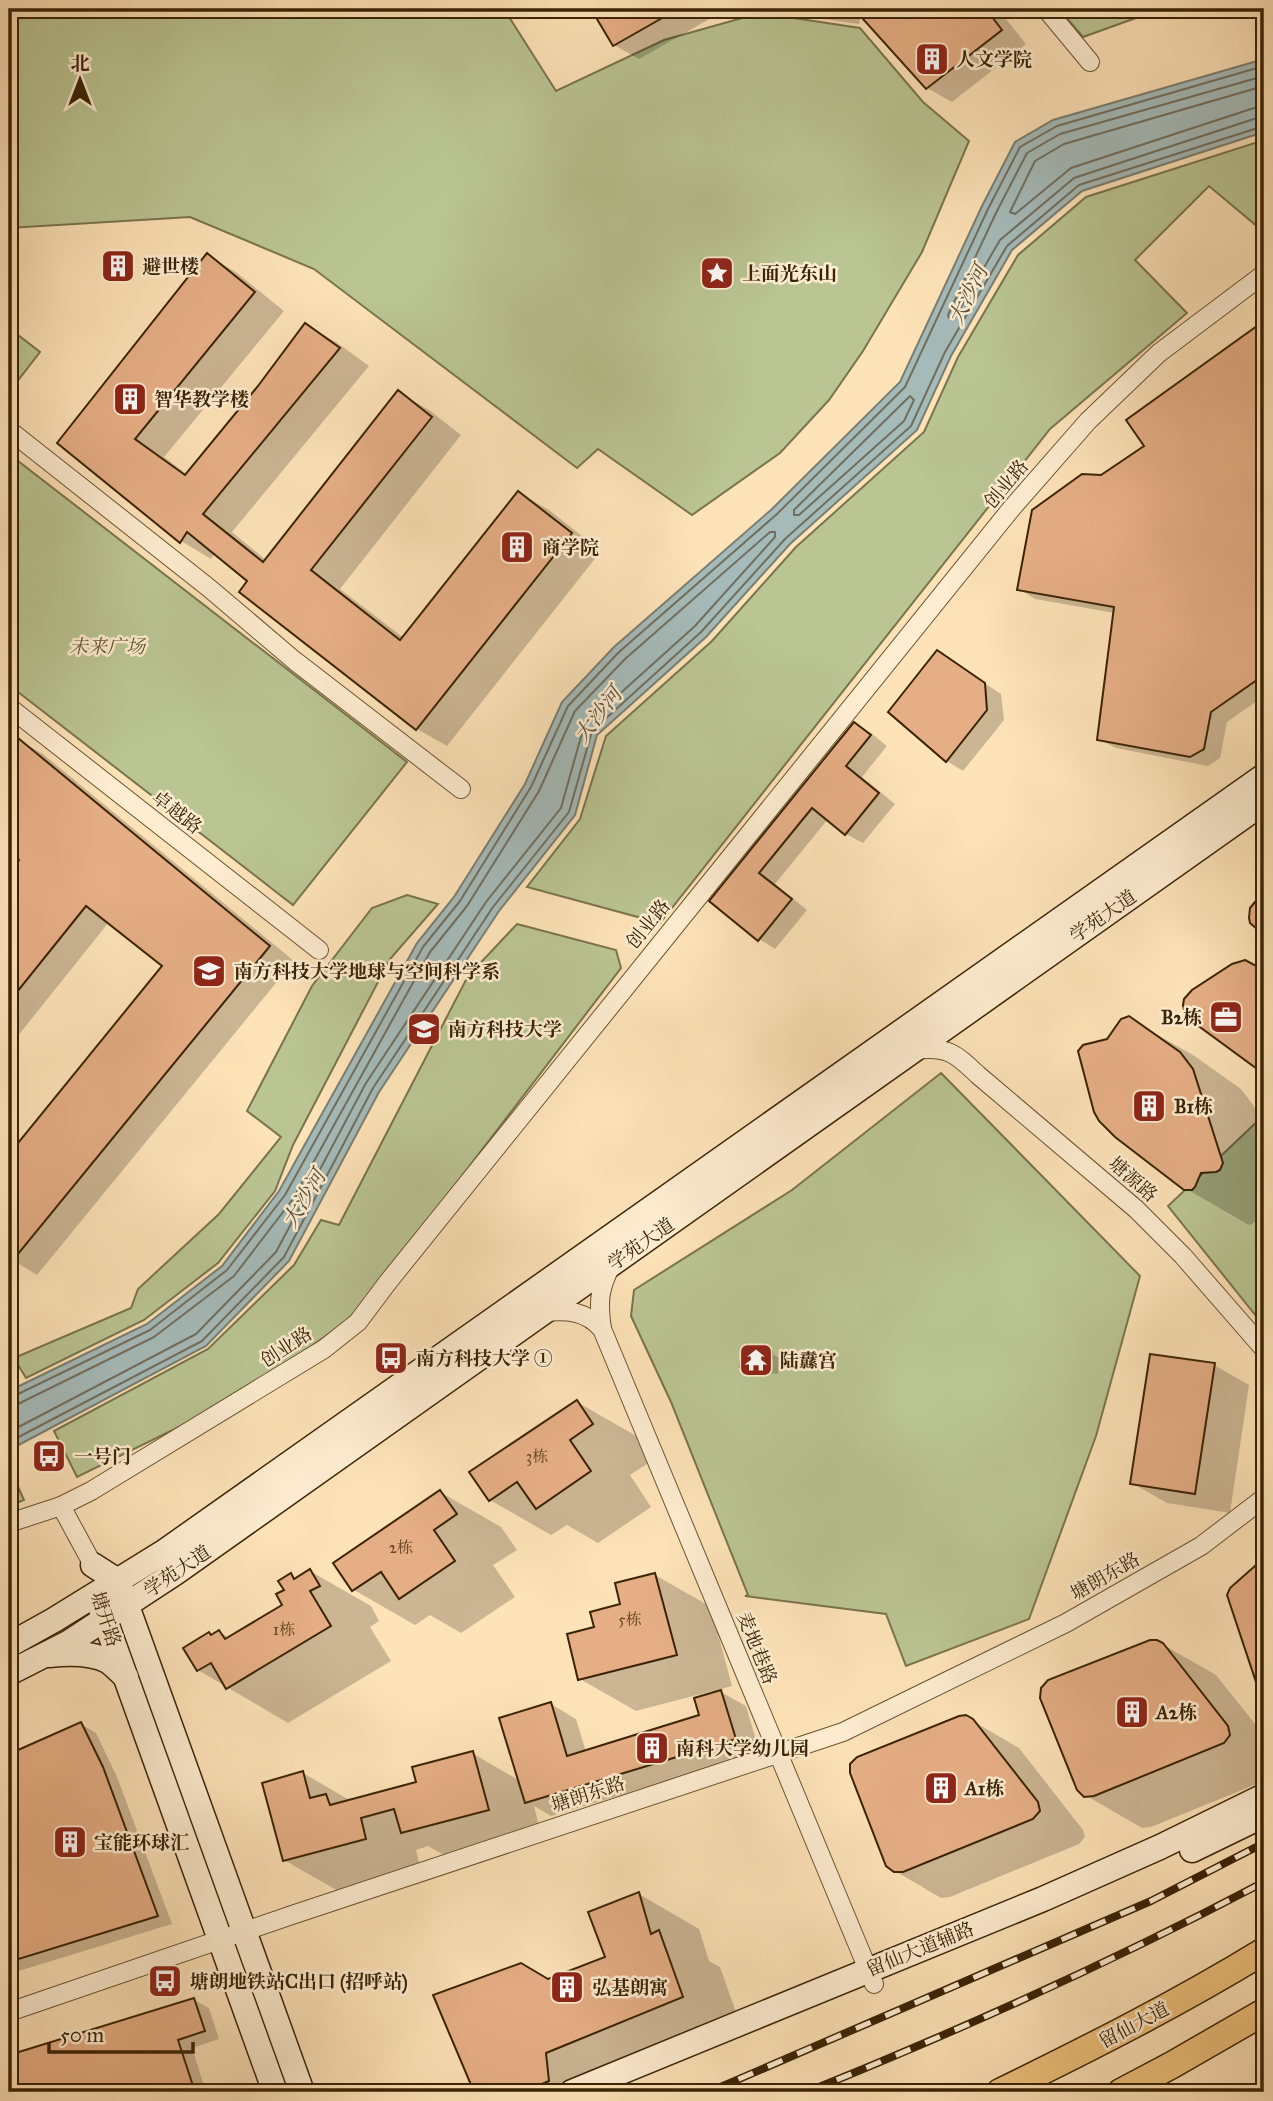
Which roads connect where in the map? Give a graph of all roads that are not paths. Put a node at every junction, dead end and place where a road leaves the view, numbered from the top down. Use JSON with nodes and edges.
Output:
{"nodes":[{"id":1,"x":1046,"y":9,"type":"edge"},
{"id":2,"x":1090,"y":62,"type":"dead end"},
{"id":3,"x":1264,"y":274,"type":"edge"},
{"id":4,"x":9,"y":430,"type":"edge"},
{"id":5,"x":9,"y":707,"type":"edge"},
{"id":6,"x":1264,"y":776,"type":"edge"},
{"id":7,"x":461,"y":789,"type":"dead end"},
{"id":8,"x":1264,"y":802,"type":"edge"},
{"id":9,"x":319,"y":950,"type":"dead end"},
{"id":10,"x":958,"y":1018,"type":"junction"},
{"id":11,"x":914,"y":1050,"type":"junction"},
{"id":12,"x":959,"y":1057,"type":"junction"},
{"id":13,"x":612,"y":1264,"type":"junction"},
{"id":14,"x":544,"y":1312,"type":"junction"},
{"id":15,"x":602,"y":1329,"type":"junction"},
{"id":16,"x":1264,"y":1349,"type":"edge"},
{"id":17,"x":1264,"y":1498,"type":"edge"},
{"id":18,"x":61,"y":1506,"type":"junction"},
{"id":19,"x":9,"y":1523,"type":"edge"},
{"id":20,"x":93,"y":1565,"type":"junction"},
{"id":21,"x":118,"y":1581,"type":"junction"},
{"id":22,"x":96,"y":1594,"type":"junction"},
{"id":23,"x":127,"y":1605,"type":"junction"},
{"id":24,"x":105,"y":1619,"type":"junction"},
{"id":25,"x":9,"y":1645,"type":"edge"},
{"id":26,"x":46,"y":1655,"type":"junction"},
{"id":27,"x":9,"y":1673,"type":"edge"},
{"id":28,"x":126,"y":1676,"type":"junction"},
{"id":29,"x":778,"y":1753,"type":"junction"},
{"id":30,"x":1264,"y":1796,"type":"edge"},
{"id":31,"x":1264,"y":1815,"type":"edge"},
{"id":32,"x":244,"y":1931,"type":"junction"},
{"id":33,"x":220,"y":1940,"type":"junction"},
{"id":34,"x":1264,"y":1951,"type":"edge"},
{"id":35,"x":871,"y":1977,"type":"junction"},
{"id":36,"x":9,"y":2012,"type":"edge"},
{"id":37,"x":1264,"y":2012,"type":"edge"},
{"id":38,"x":275,"y":2092,"type":"edge"},
{"id":39,"x":302,"y":2092,"type":"edge"},
{"id":40,"x":572,"y":2092,"type":"edge"},
{"id":41,"x":610,"y":2092,"type":"edge"},
{"id":42,"x":1000,"y":2092,"type":"edge"},
{"id":43,"x":1121,"y":2092,"type":"edge"}],
"edges":[{"from":1,"to":2,"type":"street"},
{"from":3,"to":18,"type":"street","name":"创业路"},
{"from":4,"to":7,"type":"street"},
{"from":5,"to":9,"type":"street","name":"卓越路"},
{"from":6,"to":21,"type":"main road","name":"学苑大道"},
{"from":8,"to":10,"type":"main road","name":"学苑大道"},
{"from":10,"to":11,"type":"main road","name":"学苑大道"},
{"from":10,"to":12,"type":"street"},
{"from":11,"to":12,"type":"street","name":"塘源路"},
{"from":11,"to":13,"type":"main road","name":"学苑大道"},
{"from":12,"to":16,"type":"street","name":"塘源路"},
{"from":13,"to":14,"type":"main road","name":"学苑大道"},
{"from":13,"to":15,"type":"street","name":"麦地巷路"},
{"from":14,"to":15,"type":"street"},
{"from":14,"to":23,"type":"main road","name":"学苑大道"},
{"from":15,"to":29,"type":"street","name":"麦地巷路"},
{"from":17,"to":29,"type":"street","name":"塘朗东路"},
{"from":18,"to":19,"type":"street","name":"创业路"},
{"from":18,"to":20,"type":"street"},
{"from":20,"to":21,"type":"main road","name":"塘开路"},
{"from":20,"to":22,"type":"main road","name":"塘开路"},
{"from":21,"to":22,"type":"main road","name":"学苑大道"},
{"from":21,"to":23,"type":"main road","name":"塘开路"},
{"from":22,"to":24,"type":"main road","name":"塘开路"},
{"from":22,"to":25,"type":"main road","name":"学苑大道"},
{"from":23,"to":24,"type":"main road","name":"学苑大道"},
{"from":23,"to":32,"type":"main road","name":"塘开路"},
{"from":24,"to":26,"type":"main road","name":"学苑大道"},
{"from":24,"to":28,"type":"main road","name":"塘开路"},
{"from":26,"to":27,"type":"main road","name":"学苑大道"},
{"from":26,"to":28,"type":"main road"},
{"from":28,"to":33,"type":"main road","name":"塘开路"},
{"from":29,"to":32,"type":"street","name":"塘朗东路"},
{"from":29,"to":35,"type":"street","name":"麦地巷路"},
{"from":30,"to":35,"type":"main road","name":"留仙大道辅路"},
{"from":31,"to":35,"type":"main road","name":"留仙大道辅路"},
{"from":32,"to":33,"type":"street","name":"塘朗东路"},
{"from":32,"to":39,"type":"main road","name":"塘开路"},
{"from":33,"to":36,"type":"street","name":"塘朗东路"},
{"from":33,"to":38,"type":"main road","name":"塘开路"},
{"from":34,"to":42,"type":"main road","name":"留仙大道"},
{"from":35,"to":40,"type":"main road","name":"留仙大道辅路"},
{"from":35,"to":41,"type":"main road","name":"留仙大道辅路"},
{"from":37,"to":43,"type":"main road"}]}
